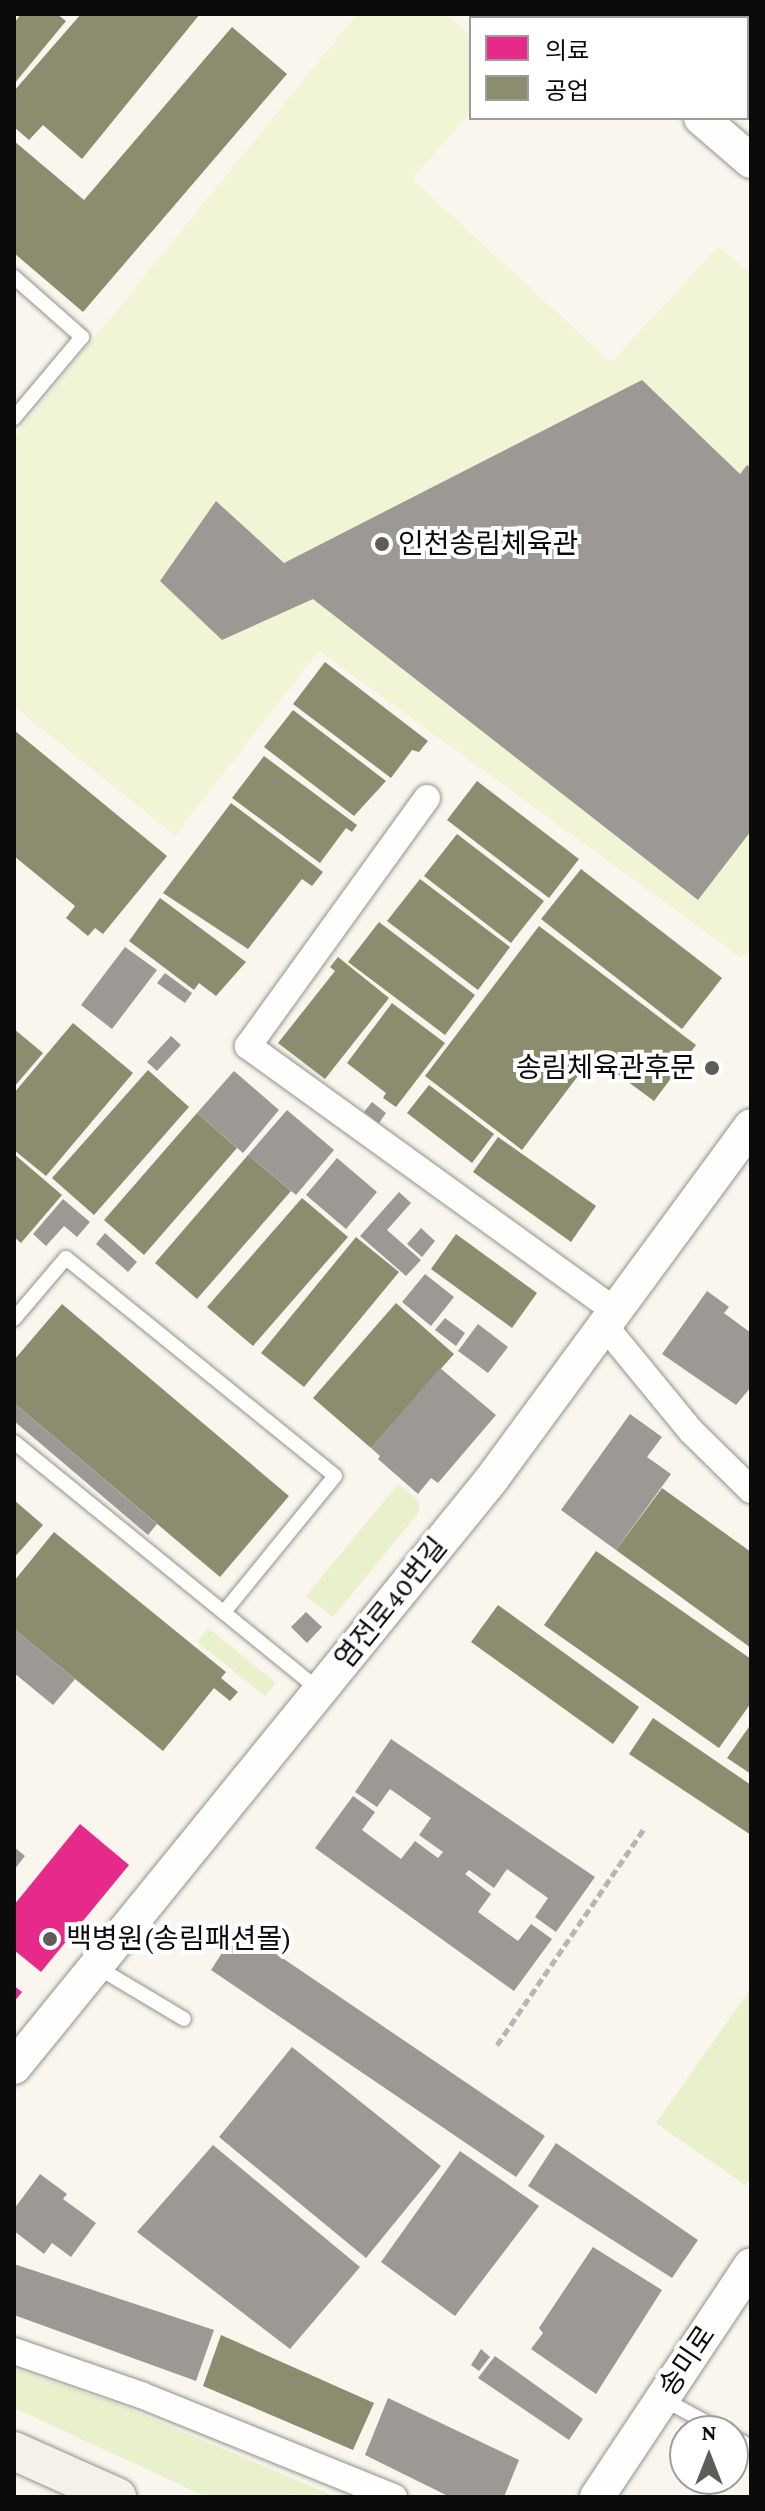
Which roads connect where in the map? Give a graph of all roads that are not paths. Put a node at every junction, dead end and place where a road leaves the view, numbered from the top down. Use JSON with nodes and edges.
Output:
{"nodes":[{"id":1,"x":703,"y":120,"type":"edge"},
{"id":2,"x":751,"y":161,"type":"edge"},
{"id":3,"x":14,"y":277,"type":"edge"},
{"id":4,"x":14,"y":418,"type":"edge"},
{"id":5,"x":427,"y":798,"type":"dead end"},
{"id":6,"x":751,"y":1126,"type":"edge"},
{"id":7,"x":610,"y":1318,"type":"junction"},
{"id":8,"x":14,"y":1319,"type":"edge"},
{"id":9,"x":14,"y":1442,"type":"edge"},
{"id":10,"x":751,"y":1490,"type":"edge"},
{"id":11,"x":224,"y":1612,"type":"junction"},
{"id":12,"x":321,"y":1691,"type":"junction"},
{"id":13,"x":97,"y":1967,"type":"junction"},
{"id":14,"x":184,"y":2019,"type":"dead end"},
{"id":15,"x":14,"y":2067,"type":"edge"},
{"id":16,"x":751,"y":2265,"type":"edge"},
{"id":17,"x":14,"y":2351,"type":"edge"},
{"id":18,"x":662,"y":2399,"type":"junction"},
{"id":19,"x":692,"y":2415,"type":"edge"},
{"id":20,"x":14,"y":2451,"type":"edge"},
{"id":21,"x":117,"y":2497,"type":"edge"},
{"id":22,"x":394,"y":2497,"type":"edge"},
{"id":23,"x":597,"y":2497,"type":"edge"}],
"edges":[{"from":1,"to":2,"type":"street"},
{"from":3,"to":4,"type":"lane"},
{"from":5,"to":7,"type":"street"},
{"from":6,"to":7,"type":"street","name":"염전로40번길"},
{"from":7,"to":10,"type":"street"},
{"from":7,"to":12,"type":"street","name":"염전로40번길"},
{"from":8,"to":11,"type":"lane"},
{"from":9,"to":11,"type":"lane"},
{"from":11,"to":12,"type":"lane"},
{"from":12,"to":13,"type":"street","name":"염전로40번길"},
{"from":13,"to":14,"type":"lane"},
{"from":13,"to":15,"type":"street","name":"염전로40번길"},
{"from":16,"to":18,"type":"street","name":"송미로"},
{"from":17,"to":22,"type":"street"},
{"from":18,"to":19,"type":"lane"},
{"from":18,"to":23,"type":"street","name":"송미로"},
{"from":20,"to":21,"type":"main road"}]}
